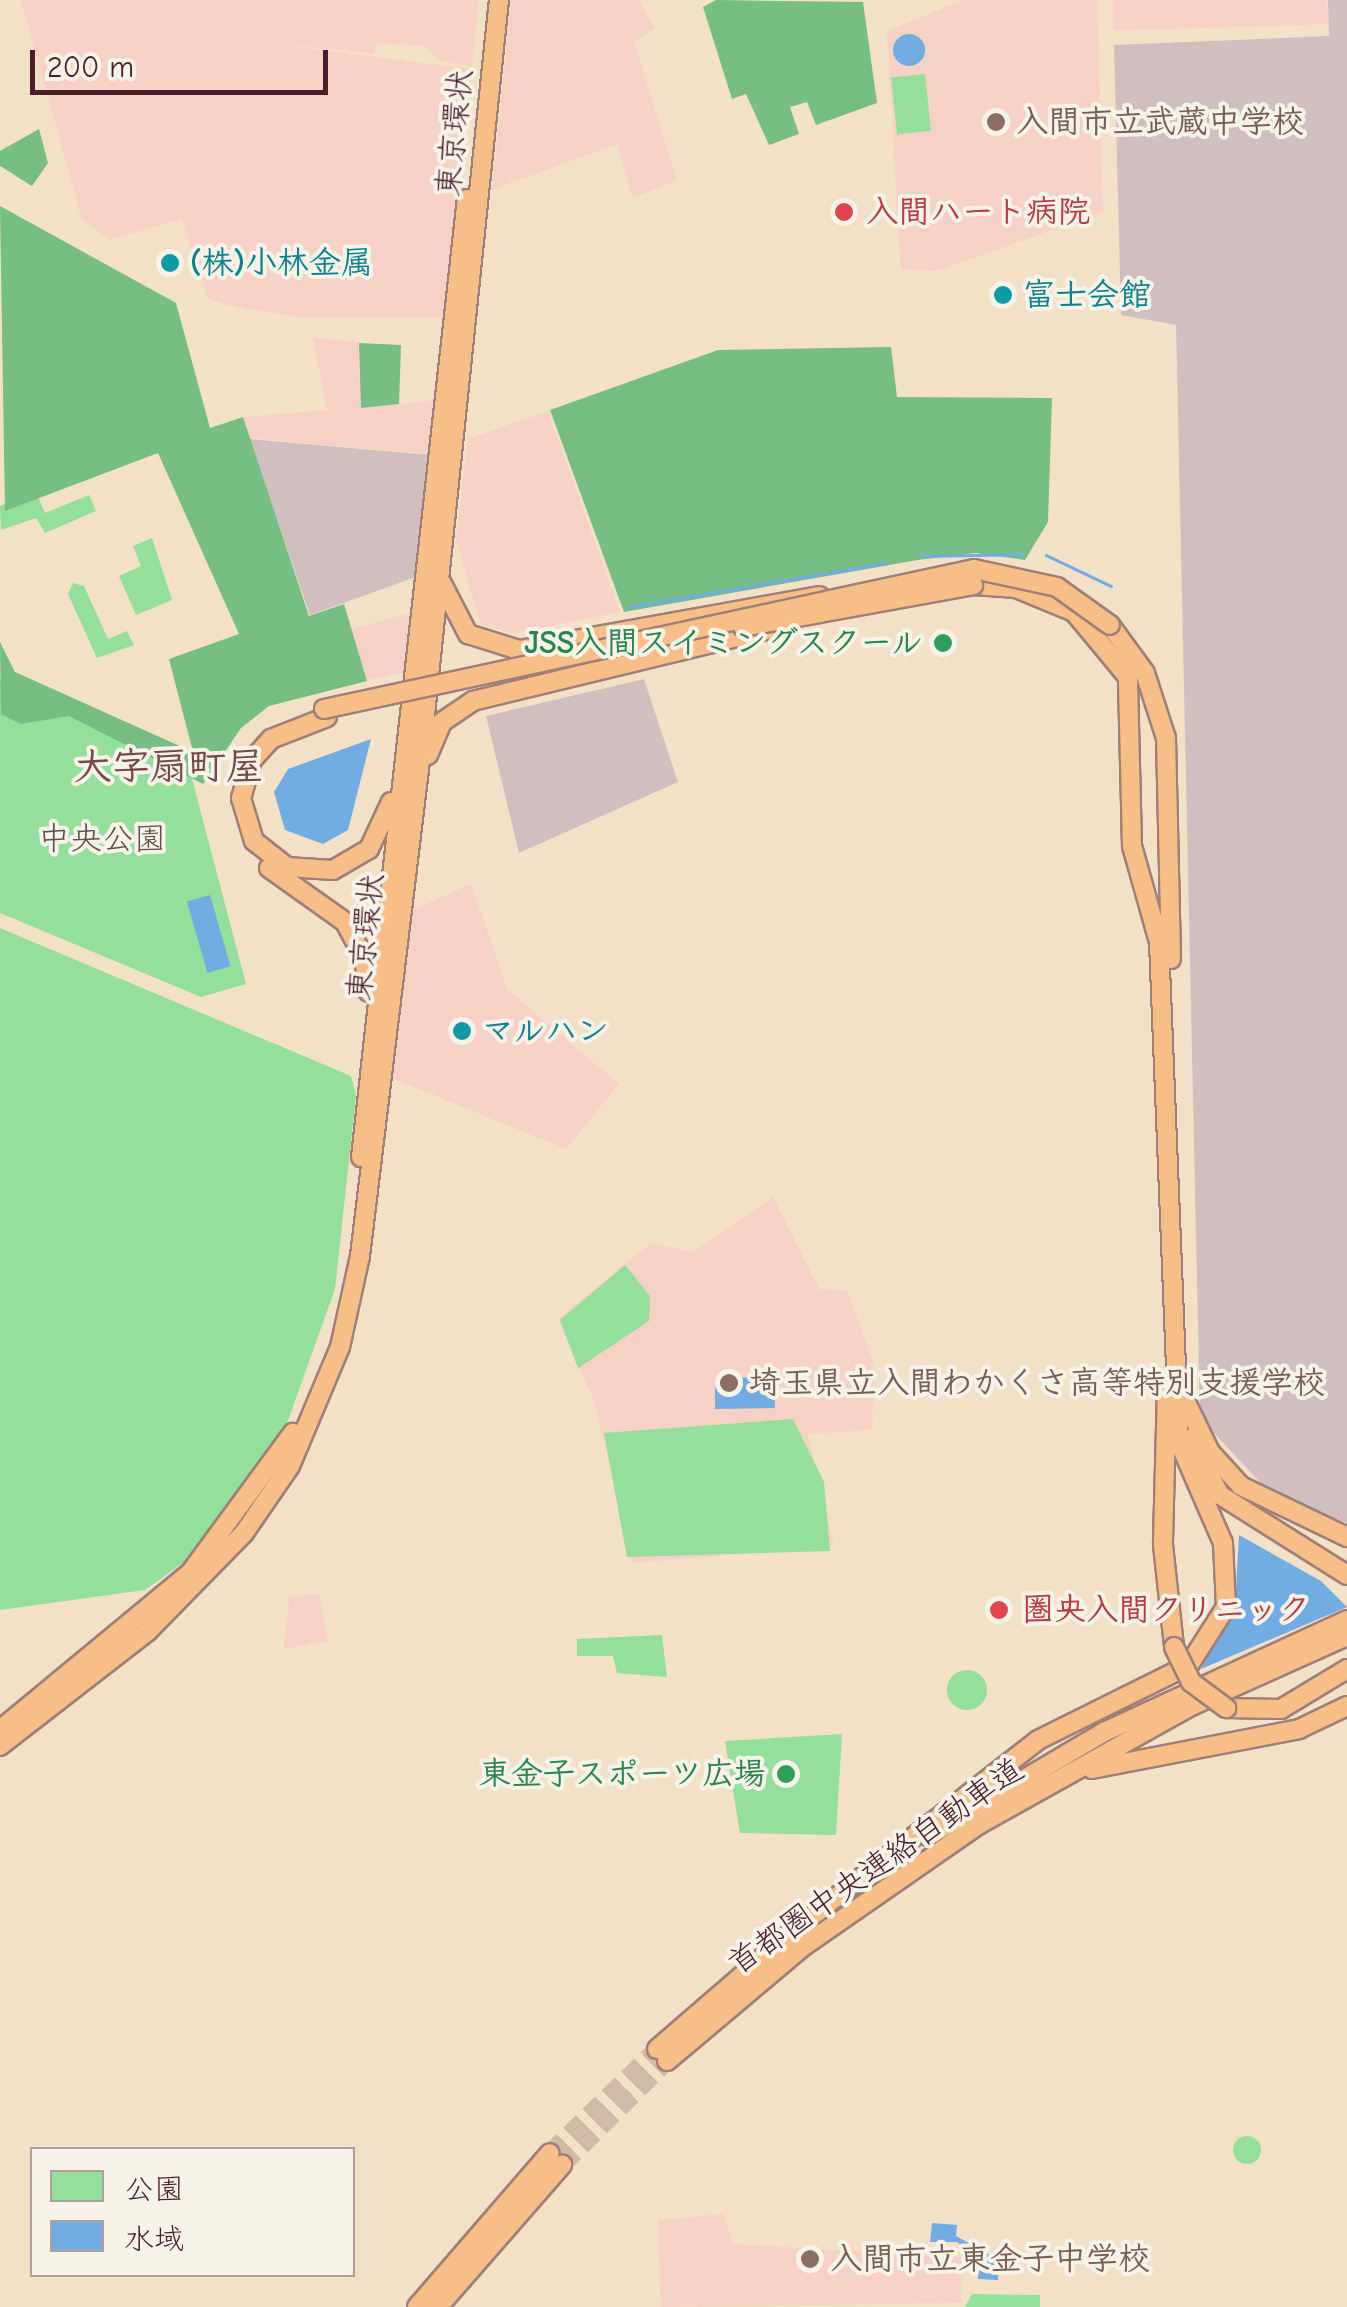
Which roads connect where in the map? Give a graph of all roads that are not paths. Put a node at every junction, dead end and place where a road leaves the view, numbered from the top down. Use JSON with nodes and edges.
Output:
{"nodes":[{"id":1,"x":487,"y":0,"type":"edge"},
{"id":2,"x":499,"y":0,"type":"edge"},
{"id":3,"x":439,"y":577,"type":"junction"},
{"id":4,"x":846,"y":600,"type":"junction"},
{"id":5,"x":1106,"y":630,"type":"junction"},
{"id":6,"x":326,"y":713,"type":"junction"},
{"id":7,"x":409,"y":724,"type":"junction"},
{"id":8,"x":410,"y":825,"type":"junction"},
{"id":9,"x":371,"y":1037,"type":"junction"},
{"id":10,"x":1174,"y":1343,"type":"junction"},
{"id":11,"x":1182,"y":1394,"type":"junction"},
{"id":12,"x":1347,"y":1537,"type":"edge"},
{"id":13,"x":1347,"y":1575,"type":"edge"},
{"id":14,"x":1347,"y":1620,"type":"edge"},
{"id":15,"x":1347,"y":1636,"type":"edge"},
{"id":16,"x":1347,"y":1669,"type":"edge"},
{"id":17,"x":1347,"y":1706,"type":"edge"},
{"id":18,"x":0,"y":1730,"type":"edge"},
{"id":19,"x":0,"y":1746,"type":"edge"},
{"id":20,"x":1034,"y":1791,"type":"junction"},
{"id":21,"x":789,"y":1934,"type":"junction"},
{"id":22,"x":417,"y":2307,"type":"edge"},
{"id":23,"x":438,"y":2307,"type":"edge"}],
"edges":[{"from":1,"to":7,"type":"highway","name":"東京環状"},
{"from":2,"to":3,"type":"highway","name":"東京環状"},
{"from":3,"to":4,"type":"highway","bridge":true},
{"from":3,"to":8,"type":"highway","name":"東京環状"},
{"from":4,"to":5,"type":"highway","bridge":true},
{"from":4,"to":6,"type":"highway","bridge":true},
{"from":4,"to":8,"type":"highway","bridge":true},
{"from":5,"to":10,"type":"highway"},
{"from":5,"to":11,"type":"highway"},
{"from":6,"to":7,"type":"highway"},
{"from":6,"to":9,"type":"highway"},
{"from":7,"to":9,"type":"highway","name":"東京環状"},
{"from":8,"to":19,"type":"highway","name":"東京環状"},
{"from":9,"to":18,"type":"highway","name":"東京環状"},
{"from":10,"to":16,"type":"highway","bridge":true},
{"from":10,"to":21,"type":"highway"},
{"from":11,"to":12,"type":"highway"},
{"from":11,"to":13,"type":"highway"},
{"from":14,"to":21,"type":"highway","name":"首都圏中央連絡自動車道"},
{"from":15,"to":20,"type":"highway","name":"首都圏中央連絡自動車道"},
{"from":17,"to":20,"type":"highway"},
{"from":20,"to":21,"type":"highway","name":"首都圏中央連絡自動車道"},
{"from":22,"to":23,"type":"highway"}]}
